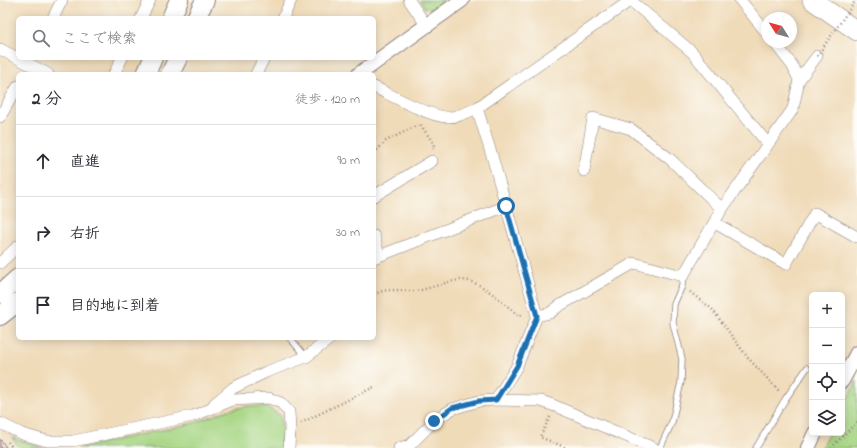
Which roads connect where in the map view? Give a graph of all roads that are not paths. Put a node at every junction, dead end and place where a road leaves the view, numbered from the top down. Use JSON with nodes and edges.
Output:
{"nodes":[{"id":1,"x":62,"y":0,"type":"edge"},
{"id":2,"x":150,"y":0,"type":"edge"},
{"id":3,"x":179,"y":0,"type":"edge"},
{"id":4,"x":205,"y":0,"type":"edge"},
{"id":5,"x":292,"y":0,"type":"edge"},
{"id":6,"x":409,"y":0,"type":"edge"},
{"id":7,"x":462,"y":0,"type":"edge"},
{"id":8,"x":631,"y":0,"type":"edge"},
{"id":9,"x":740,"y":0,"type":"edge"},
{"id":10,"x":812,"y":0,"type":"edge"},
{"id":11,"x":54,"y":16,"type":"edge"},
{"id":12,"x":142,"y":16,"type":"edge"},
{"id":13,"x":172,"y":16,"type":"edge"},
{"id":14,"x":197,"y":16,"type":"edge"},
{"id":15,"x":284,"y":16,"type":"edge"},
{"id":16,"x":426,"y":25,"type":"junction"},
{"id":17,"x":761,"y":26,"type":"edge"},
{"id":18,"x":857,"y":31,"type":"edge"},
{"id":19,"x":779,"y":48,"type":"edge"},
{"id":20,"x":0,"y":49,"type":"edge"},
{"id":21,"x":817,"y":56,"type":"road end"},
{"id":22,"x":16,"y":58,"type":"edge"},
{"id":23,"x":19,"y":60,"type":"edge"},
{"id":24,"x":121,"y":60,"type":"edge"},
{"id":25,"x":152,"y":60,"type":"edge"},
{"id":26,"x":177,"y":60,"type":"edge"},
{"id":27,"x":263,"y":60,"type":"edge"},
{"id":28,"x":29,"y":66,"type":"edge"},
{"id":29,"x":43,"y":72,"type":"edge"},
{"id":30,"x":115,"y":72,"type":"edge"},
{"id":31,"x":147,"y":72,"type":"edge"},
{"id":32,"x":171,"y":72,"type":"edge"},
{"id":33,"x":257,"y":72,"type":"edge"},
{"id":34,"x":362,"y":72,"type":"edge"},
{"id":35,"x":799,"y":80,"type":"junction"},
{"id":36,"x":376,"y":88,"type":"edge"},
{"id":37,"x":16,"y":89,"type":"edge"},
{"id":38,"x":476,"y":108,"type":"junction"},
{"id":39,"x":0,"y":117,"type":"edge"},
{"id":40,"x":768,"y":144,"type":"junction"},
{"id":41,"x":432,"y":161,"type":"road end"},
{"id":42,"x":584,"y":171,"type":"dead end"},
{"id":43,"x":376,"y":195,"type":"edge"},
{"id":44,"x":506,"y":206,"type":"junction"},
{"id":45,"x":722,"y":209,"type":"junction"},
{"id":46,"x":715,"y":223,"type":"junction"},
{"id":47,"x":857,"y":237,"type":"edge"},
{"id":48,"x":16,"y":248,"type":"edge"},
{"id":49,"x":377,"y":256,"type":"edge"},
{"id":50,"x":1,"y":261,"type":"edge"},
{"id":51,"x":16,"y":280,"type":"edge"},
{"id":52,"x":682,"y":281,"type":"junction"},
{"id":53,"x":0,"y":294,"type":"edge"},
{"id":54,"x":16,"y":304,"type":"edge"},
{"id":55,"x":0,"y":316,"type":"edge"},
{"id":56,"x":537,"y":316,"type":"junction"},
{"id":57,"x":292,"y":340,"type":"edge"},
{"id":58,"x":328,"y":340,"type":"edge"},
{"id":59,"x":857,"y":353,"type":"edge"},
{"id":60,"x":306,"y":357,"type":"junction"},
{"id":61,"x":808,"y":368,"type":"dead end"},
{"id":62,"x":845,"y":375,"type":"edge"},
{"id":63,"x":496,"y":400,"type":"junction"},
{"id":64,"x":206,"y":411,"type":"junction"},
{"id":65,"x":0,"y":423,"type":"edge"},
{"id":66,"x":814,"y":436,"type":"edge"},
{"id":67,"x":289,"y":448,"type":"edge"},
{"id":68,"x":399,"y":448,"type":"edge"},
{"id":69,"x":654,"y":448,"type":"edge"},
{"id":70,"x":660,"y":448,"type":"edge"},
{"id":71,"x":756,"y":448,"type":"edge"},
{"id":72,"x":808,"y":448,"type":"edge"}],
"edges":[{"from":1,"to":11,"type":"street"},
{"from":2,"to":12,"type":"street"},
{"from":3,"to":13,"type":"main road"},
{"from":4,"to":14,"type":"main road"},
{"from":5,"to":15,"type":"street"},
{"from":6,"to":16,"type":"street"},
{"from":7,"to":16,"type":"street"},
{"from":8,"to":38,"type":"street"},
{"from":8,"to":40,"type":"street"},
{"from":9,"to":17,"type":"street"},
{"from":10,"to":18,"type":"highway"},
{"from":16,"to":34,"type":"street"},
{"from":19,"to":35,"type":"street"},
{"from":20,"to":22,"type":"street"},
{"from":21,"to":35,"type":"street"},
{"from":23,"to":28,"type":"street"},
{"from":24,"to":30,"type":"street"},
{"from":25,"to":31,"type":"main road"},
{"from":26,"to":32,"type":"main road"},
{"from":27,"to":33,"type":"street"},
{"from":28,"to":29,"type":"street"},
{"from":35,"to":40,"type":"street"},
{"from":36,"to":38,"type":"street"},
{"from":37,"to":39,"type":"street"},
{"from":38,"to":44,"type":"street"},
{"from":40,"to":45,"type":"street"},
{"from":41,"to":43,"type":"street"},
{"from":42,"to":45,"type":"street"},
{"from":44,"to":49,"type":"street"},
{"from":44,"to":56,"type":"street"},
{"from":45,"to":46,"type":"street"},
{"from":46,"to":47,"type":"street"},
{"from":46,"to":52,"type":"street"},
{"from":48,"to":50,"type":"street"},
{"from":51,"to":53,"type":"main road"},
{"from":52,"to":56,"type":"street"},
{"from":52,"to":70,"type":"lane"},
{"from":54,"to":55,"type":"main road"},
{"from":56,"to":63,"type":"street"},
{"from":57,"to":60,"type":"lane"},
{"from":58,"to":60,"type":"street"},
{"from":59,"to":62,"type":"street"},
{"from":60,"to":64,"type":"street"},
{"from":61,"to":71,"type":"lane"},
{"from":63,"to":68,"type":"street"},
{"from":63,"to":69,"type":"street"},
{"from":64,"to":65,"type":"street"},
{"from":64,"to":67,"type":"street"},
{"from":66,"to":72,"type":"street"}]}
